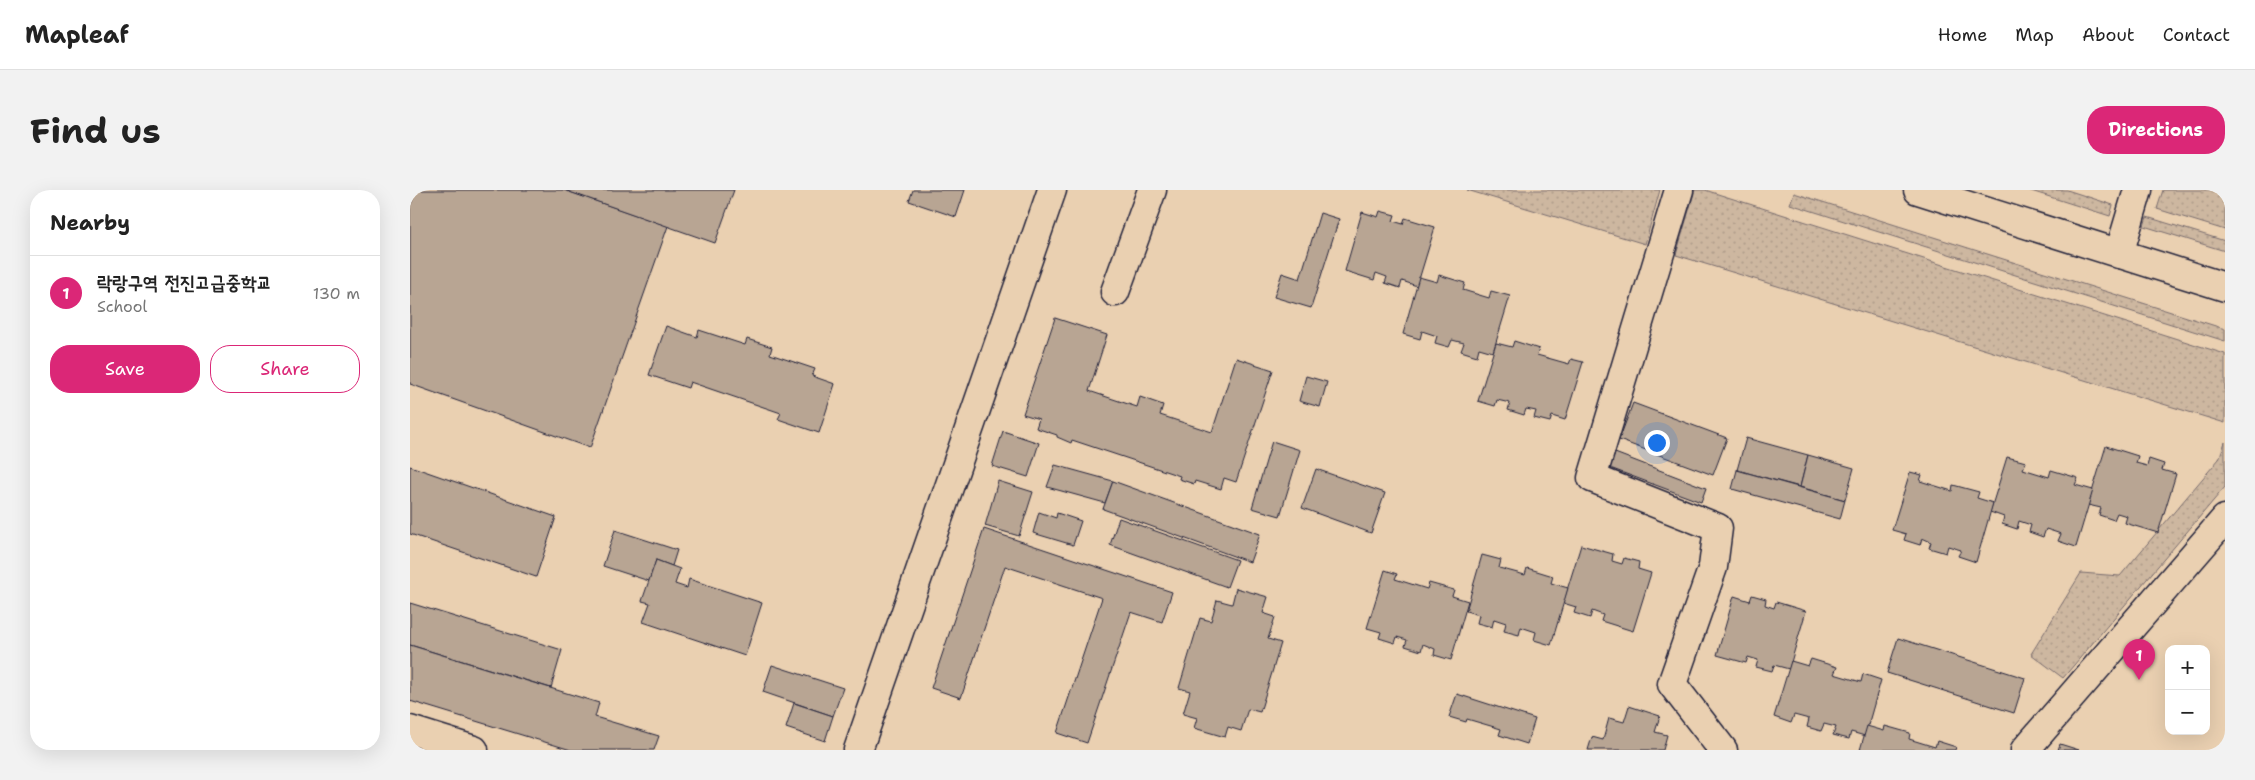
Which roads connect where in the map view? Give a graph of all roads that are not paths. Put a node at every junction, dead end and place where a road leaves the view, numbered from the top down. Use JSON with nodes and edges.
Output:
{"nodes":[{"id":1,"x":1052,"y":190,"type":"edge"},
{"id":2,"x":1152,"y":190,"type":"edge"},
{"id":3,"x":1679,"y":190,"type":"edge"},
{"id":4,"x":1918,"y":190,"type":"edge"},
{"id":5,"x":2138,"y":190,"type":"edge"},
{"id":6,"x":2119,"y":254,"type":"junction"},
{"id":7,"x":2225,"y":287,"type":"edge"},
{"id":8,"x":1115,"y":292,"type":"dead end"},
{"id":9,"x":2225,"y":519,"type":"edge"},
{"id":10,"x":410,"y":730,"type":"edge"},
{"id":11,"x":474,"y":750,"type":"edge"},
{"id":12,"x":858,"y":750,"type":"edge"},
{"id":13,"x":1723,"y":750,"type":"edge"},
{"id":14,"x":2025,"y":750,"type":"edge"}],
"edges":[{"from":1,"to":12,"type":"street"},
{"from":2,"to":8,"type":"street"},
{"from":3,"to":13,"type":"street"},
{"from":4,"to":6,"type":"street"},
{"from":5,"to":6,"type":"street"},
{"from":6,"to":7,"type":"street"},
{"from":9,"to":14,"type":"street"},
{"from":10,"to":11,"type":"street"}]}
